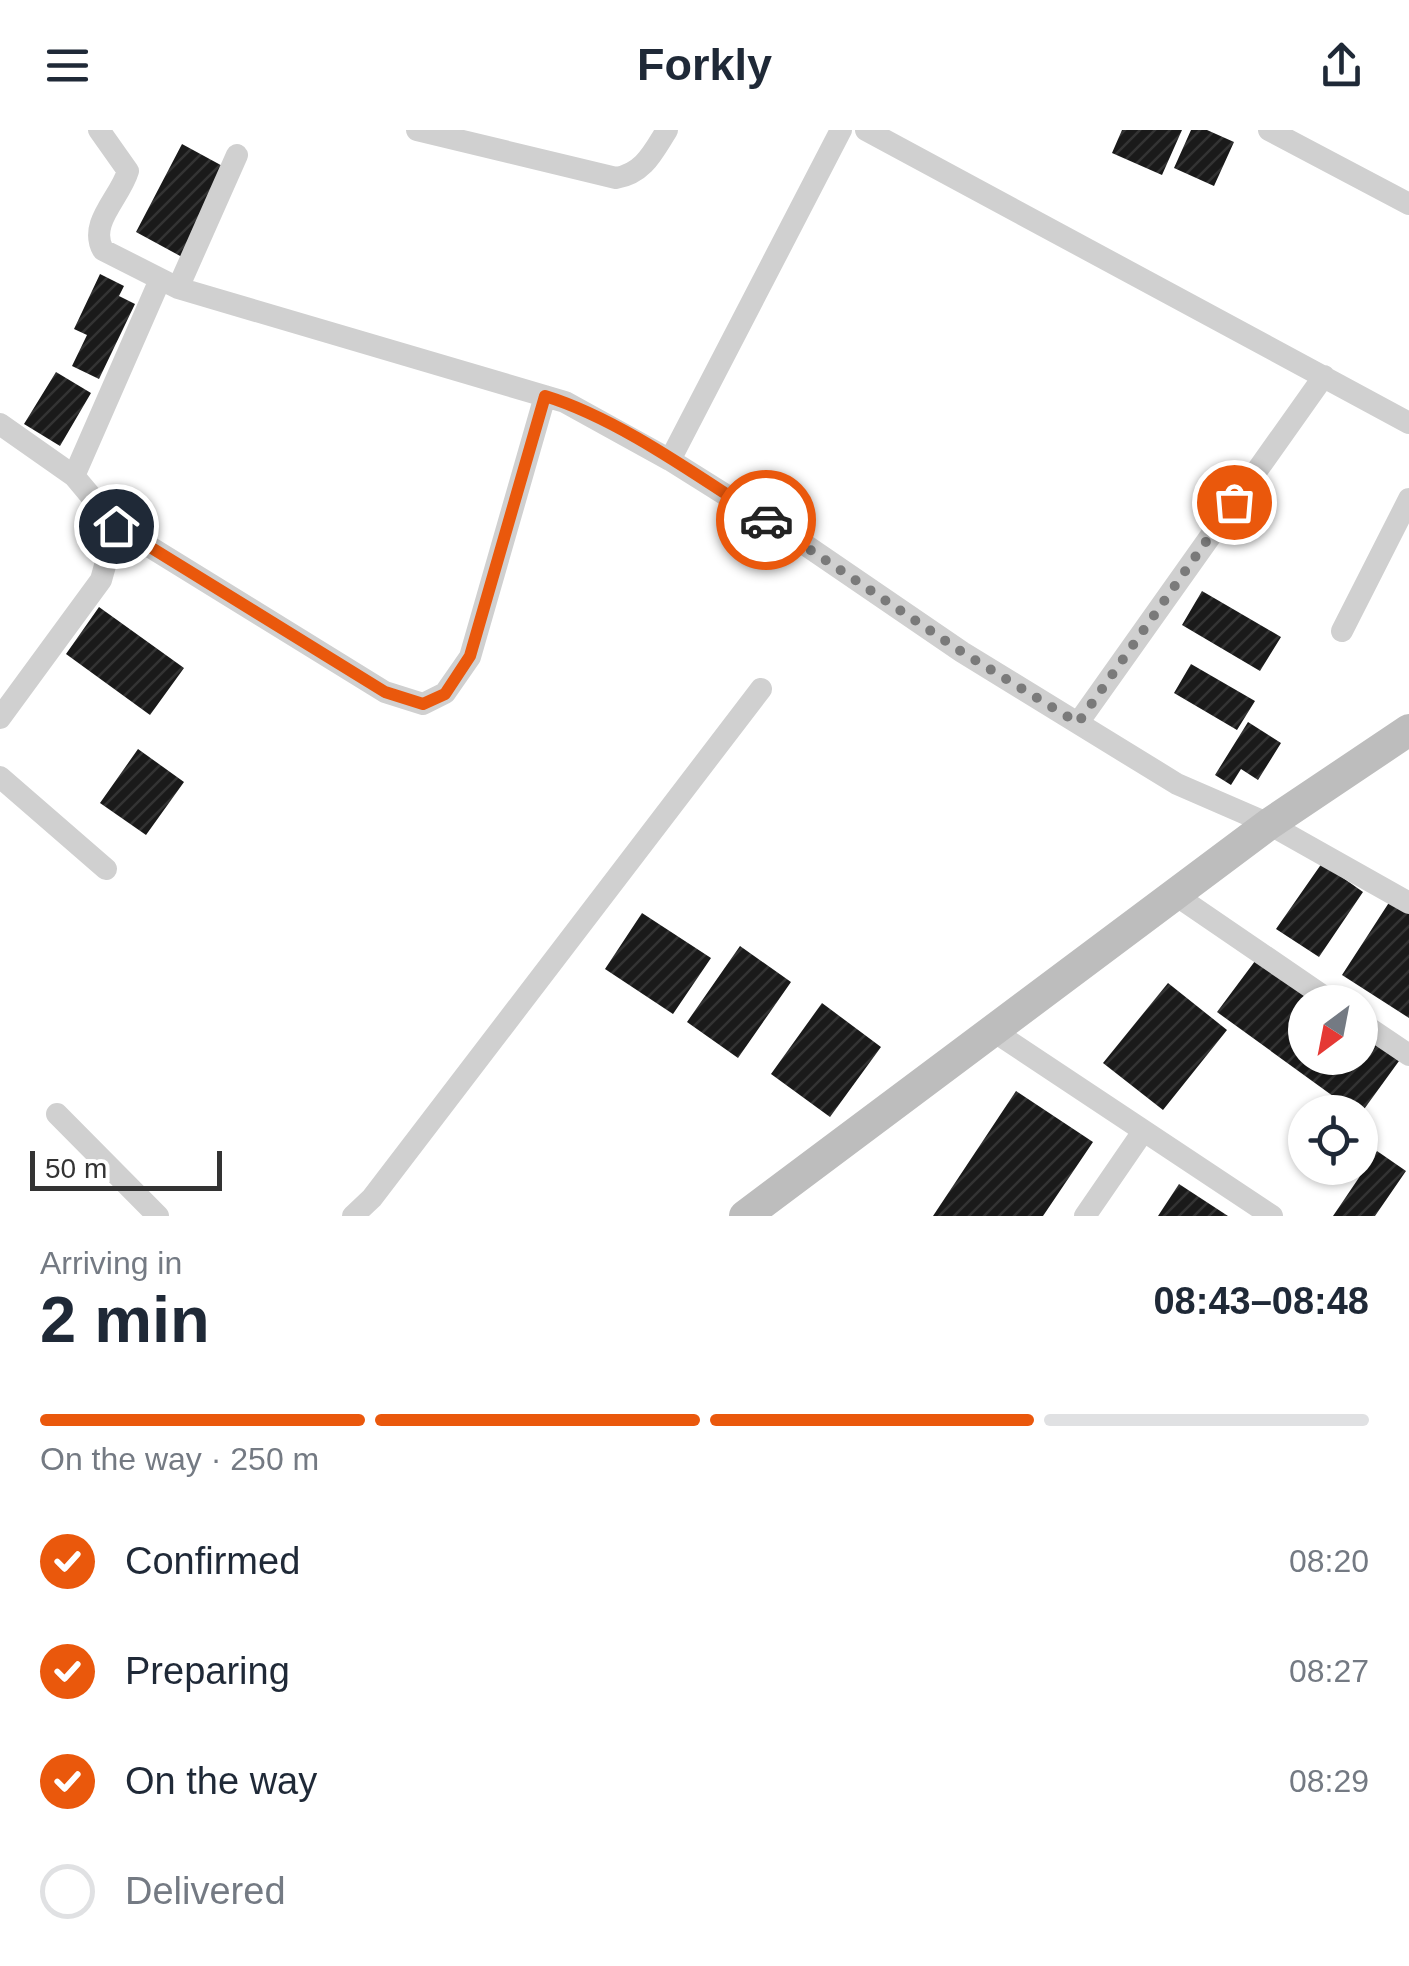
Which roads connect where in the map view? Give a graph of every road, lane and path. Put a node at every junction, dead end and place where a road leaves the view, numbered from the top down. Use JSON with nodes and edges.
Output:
{"nodes":[{"id":1,"x":99,"y":130,"type":"edge"},
{"id":2,"x":416,"y":130,"type":"edge"},
{"id":3,"x":667,"y":130,"type":"edge"},
{"id":4,"x":841,"y":130,"type":"edge"},
{"id":5,"x":866,"y":130,"type":"edge"},
{"id":6,"x":1268,"y":130,"type":"edge"},
{"id":7,"x":238,"y":155,"type":"dead end"},
{"id":8,"x":1409,"y":204,"type":"edge"},
{"id":9,"x":169,"y":285,"type":"junction"},
{"id":10,"x":1324,"y":376,"type":"junction"},
{"id":11,"x":545,"y":396,"type":"junction"},
{"id":12,"x":1409,"y":423,"type":"edge"},
{"id":13,"x":0,"y":424,"type":"edge"},
{"id":14,"x":670,"y":460,"type":"junction"},
{"id":15,"x":74,"y":476,"type":"junction"},
{"id":16,"x":1409,"y":500,"type":"edge"},
{"id":17,"x":116,"y":526,"type":"junction"},
{"id":18,"x":1342,"y":631,"type":"dead end"},
{"id":19,"x":761,"y":689,"type":"dead end"},
{"id":20,"x":0,"y":718,"type":"edge"},
{"id":21,"x":1078,"y":723,"type":"junction"},
{"id":22,"x":1409,"y":730,"type":"edge"},
{"id":23,"x":0,"y":777,"type":"edge"},
{"id":24,"x":1269,"y":824,"type":"junction"},
{"id":25,"x":106,"y":869,"type":"dead end"},
{"id":26,"x":1174,"y":894,"type":"junction"},
{"id":27,"x":1409,"y":903,"type":"edge"},
{"id":28,"x":1307,"y":985,"type":"edge"},
{"id":29,"x":995,"y":1032,"type":"junction"},
{"id":30,"x":1378,"y":1034,"type":"edge"},
{"id":31,"x":1409,"y":1056,"type":"edge"},
{"id":32,"x":57,"y":1114,"type":"dead end"},
{"id":33,"x":1142,"y":1133,"type":"junction"},
{"id":34,"x":158,"y":1216,"type":"edge"},
{"id":35,"x":352,"y":1216,"type":"edge"},
{"id":36,"x":745,"y":1216,"type":"edge"},
{"id":37,"x":1086,"y":1216,"type":"edge"},
{"id":38,"x":1272,"y":1216,"type":"edge"}],
"edges":[{"from":1,"to":9,"type":"street"},
{"from":2,"to":3,"type":"street"},
{"from":4,"to":14,"type":"street"},
{"from":5,"to":10,"type":"street"},
{"from":6,"to":8,"type":"street"},
{"from":7,"to":9,"type":"street"},
{"from":9,"to":11,"type":"street"},
{"from":9,"to":15,"type":"street"},
{"from":10,"to":12,"type":"street"},
{"from":10,"to":21,"type":"street"},
{"from":11,"to":14,"type":"street"},
{"from":11,"to":17,"type":"street"},
{"from":13,"to":15,"type":"street"},
{"from":14,"to":21,"type":"street"},
{"from":15,"to":17,"type":"street"},
{"from":16,"to":18,"type":"street"},
{"from":17,"to":20,"type":"street"},
{"from":19,"to":35,"type":"street"},
{"from":21,"to":24,"type":"street"},
{"from":22,"to":24,"type":"street"},
{"from":23,"to":25,"type":"street"},
{"from":24,"to":26,"type":"street"},
{"from":24,"to":27,"type":"street"},
{"from":26,"to":28,"type":"street"},
{"from":26,"to":29,"type":"street"},
{"from":29,"to":33,"type":"street"},
{"from":29,"to":36,"type":"street"},
{"from":30,"to":31,"type":"street"},
{"from":32,"to":34,"type":"street"},
{"from":33,"to":37,"type":"street"},
{"from":33,"to":38,"type":"street"}]}
